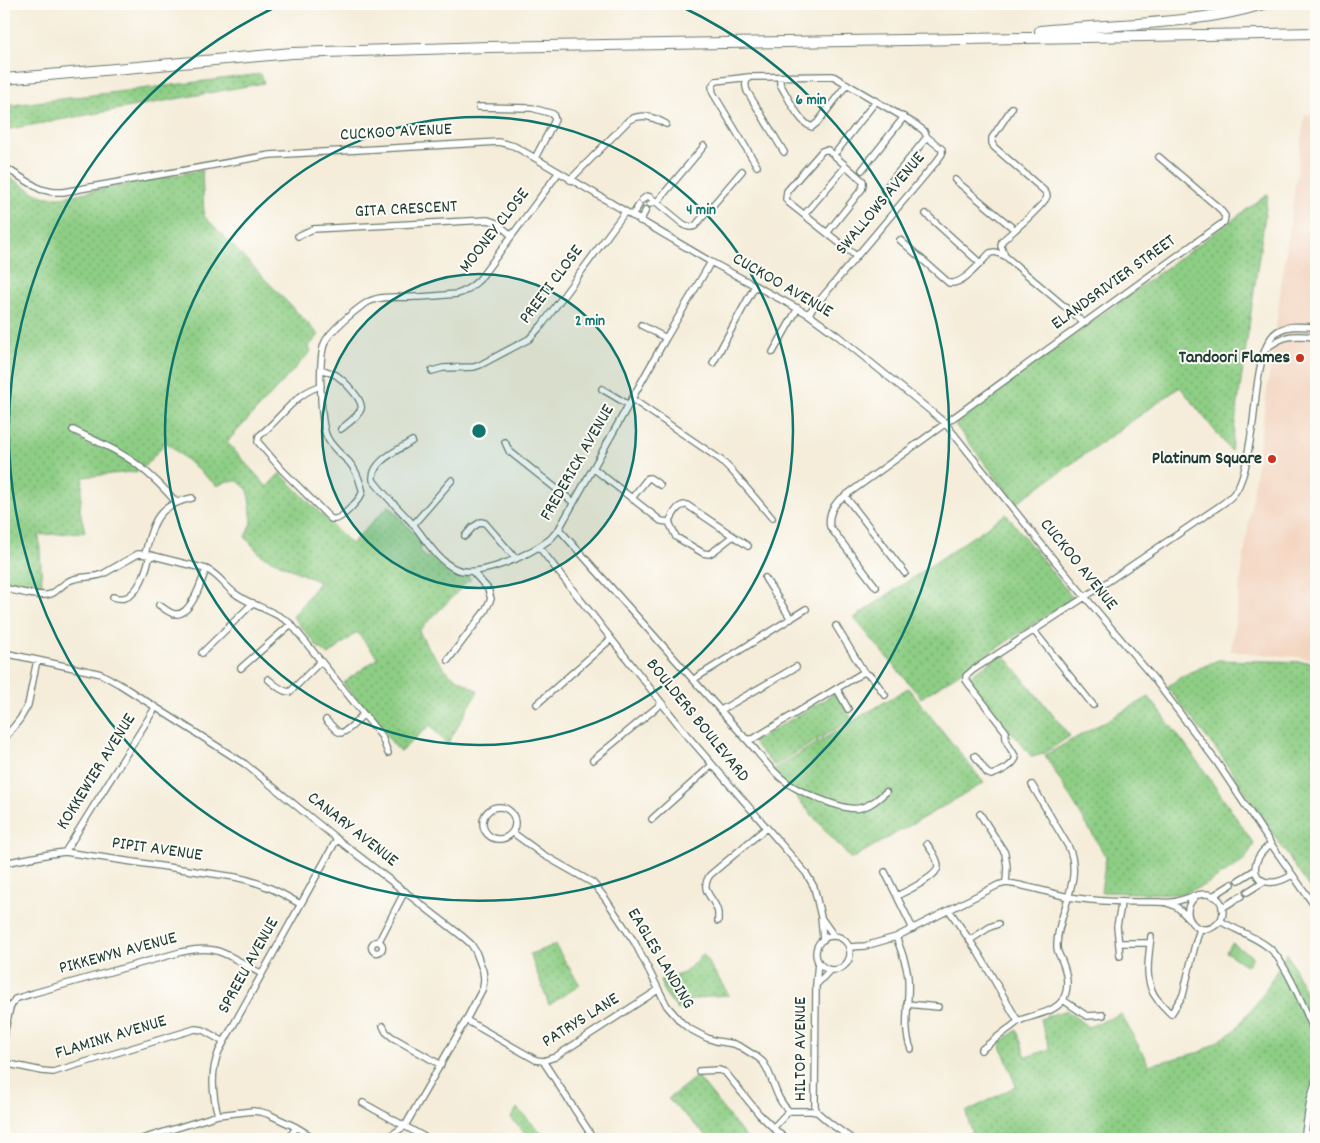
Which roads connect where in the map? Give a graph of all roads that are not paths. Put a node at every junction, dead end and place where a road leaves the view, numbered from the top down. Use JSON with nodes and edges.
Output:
{"nodes":[{"id":1,"x":1263,"y":4,"type":"edge"},
{"id":2,"x":1316,"y":33,"type":"edge"},
{"id":3,"x":997,"y":37,"type":"junction"},
{"id":4,"x":749,"y":77,"type":"junction"},
{"id":5,"x":782,"y":77,"type":"junction"},
{"id":6,"x":4,"y":79,"type":"edge"},
{"id":7,"x":847,"y":84,"type":"junction"},
{"id":8,"x":876,"y":101,"type":"junction"},
{"id":9,"x":479,"y":107,"type":"dead end"},
{"id":10,"x":1012,"y":108,"type":"dead end"},
{"id":11,"x":904,"y":117,"type":"junction"},
{"id":12,"x":666,"y":124,"type":"dead end"},
{"id":13,"x":927,"y":137,"type":"junction"},
{"id":14,"x":704,"y":146,"type":"dead end"},
{"id":15,"x":837,"y":151,"type":"dead end"},
{"id":16,"x":784,"y":152,"type":"dead end"},
{"id":17,"x":1159,"y":157,"type":"dead end"},
{"id":18,"x":535,"y":158,"type":"junction"},
{"id":19,"x":757,"y":166,"type":"dead end"},
{"id":20,"x":846,"y":166,"type":"junction"},
{"id":21,"x":4,"y":167,"type":"edge"},
{"id":22,"x":862,"y":170,"type":"dead end"},
{"id":23,"x":742,"y":171,"type":"dead end"},
{"id":24,"x":559,"y":172,"type":"junction"},
{"id":25,"x":570,"y":180,"type":"junction"},
{"id":26,"x":955,"y":180,"type":"dead end"},
{"id":27,"x":884,"y":190,"type":"dead end"},
{"id":28,"x":642,"y":200,"type":"dead end"},
{"id":29,"x":657,"y":202,"type":"junction"},
{"id":30,"x":638,"y":206,"type":"dead end"},
{"id":31,"x":625,"y":212,"type":"junction"},
{"id":32,"x":926,"y":214,"type":"dead end"},
{"id":33,"x":804,"y":215,"type":"junction"},
{"id":34,"x":632,"y":216,"type":"junction"},
{"id":35,"x":640,"y":221,"type":"junction"},
{"id":36,"x":1014,"y":230,"type":"junction"},
{"id":37,"x":827,"y":233,"type":"junction"},
{"id":38,"x":512,"y":235,"type":"junction"},
{"id":39,"x":298,"y":236,"type":"dead end"},
{"id":40,"x":900,"y":240,"type":"dead end"},
{"id":41,"x":856,"y":256,"type":"junction"},
{"id":42,"x":1005,"y":256,"type":"junction"},
{"id":43,"x":711,"y":262,"type":"junction"},
{"id":44,"x":980,"y":263,"type":"junction"},
{"id":45,"x":755,"y":286,"type":"junction"},
{"id":46,"x":798,"y":308,"type":"junction"},
{"id":47,"x":808,"y":314,"type":"junction"},
{"id":48,"x":1084,"y":323,"type":"junction"},
{"id":49,"x":642,"y":325,"type":"dead end"},
{"id":50,"x":1316,"y":328,"type":"edge"},
{"id":51,"x":666,"y":338,"type":"junction"},
{"id":52,"x":1316,"y":338,"type":"edge"},
{"id":53,"x":1266,"y":349,"type":"junction"},
{"id":54,"x":773,"y":352,"type":"dead end"},
{"id":55,"x":713,"y":362,"type":"dead end"},
{"id":56,"x":321,"y":370,"type":"junction"},
{"id":57,"x":432,"y":371,"type":"dead end"},
{"id":58,"x":321,"y":386,"type":"junction"},
{"id":59,"x":602,"y":389,"type":"dead end"},
{"id":60,"x":630,"y":402,"type":"junction"},
{"id":61,"x":945,"y":423,"type":"junction"},
{"id":62,"x":341,"y":429,"type":"dead end"},
{"id":63,"x":73,"y":430,"type":"dead end"},
{"id":64,"x":412,"y":441,"type":"dead end"},
{"id":65,"x":505,"y":442,"type":"dead end"},
{"id":66,"x":593,"y":468,"type":"junction"},
{"id":67,"x":452,"y":480,"type":"dead end"},
{"id":68,"x":660,"y":485,"type":"dead end"},
{"id":69,"x":844,"y":496,"type":"junction"},
{"id":70,"x":192,"y":498,"type":"dead end"},
{"id":71,"x":632,"y":498,"type":"junction"},
{"id":72,"x":176,"y":502,"type":"junction"},
{"id":73,"x":573,"y":502,"type":"junction"},
{"id":74,"x":772,"y":518,"type":"dead end"},
{"id":75,"x":669,"y":522,"type":"junction"},
{"id":76,"x":413,"y":525,"type":"junction"},
{"id":77,"x":559,"y":528,"type":"junction"},
{"id":78,"x":465,"y":536,"type":"dead end"},
{"id":79,"x":733,"y":536,"type":"junction"},
{"id":80,"x":539,"y":546,"type":"junction"},
{"id":81,"x":748,"y":546,"type":"dead end"},
{"id":82,"x":147,"y":555,"type":"junction"},
{"id":83,"x":516,"y":559,"type":"junction"},
{"id":84,"x":206,"y":569,"type":"junction"},
{"id":85,"x":474,"y":572,"type":"junction"},
{"id":86,"x":905,"y":573,"type":"dead end"},
{"id":87,"x":765,"y":578,"type":"dead end"},
{"id":88,"x":876,"y":587,"type":"dead end"},
{"id":89,"x":4,"y":588,"type":"edge"},
{"id":90,"x":113,"y":597,"type":"dead end"},
{"id":91,"x":1085,"y":597,"type":"junction"},
{"id":92,"x":253,"y":603,"type":"junction"},
{"id":93,"x":159,"y":606,"type":"dead end"},
{"id":94,"x":806,"y":609,"type":"dead end"},
{"id":95,"x":791,"y":619,"type":"junction"},
{"id":96,"x":291,"y":624,"type":"junction"},
{"id":97,"x":836,"y":626,"type":"dead end"},
{"id":98,"x":1034,"y":631,"type":"junction"},
{"id":99,"x":611,"y":639,"type":"junction"},
{"id":100,"x":4,"y":653,"type":"edge"},
{"id":101,"x":202,"y":653,"type":"dead end"},
{"id":102,"x":37,"y":660,"type":"junction"},
{"id":103,"x":448,"y":660,"type":"dead end"},
{"id":104,"x":321,"y":661,"type":"junction"},
{"id":105,"x":796,"y":666,"type":"dead end"},
{"id":106,"x":241,"y":668,"type":"dead end"},
{"id":107,"x":864,"y":672,"type":"junction"},
{"id":108,"x":268,"y":679,"type":"dead end"},
{"id":109,"x":694,"y":679,"type":"junction"},
{"id":110,"x":837,"y":690,"type":"junction"},
{"id":111,"x":884,"y":695,"type":"dead end"},
{"id":112,"x":662,"y":703,"type":"junction"},
{"id":113,"x":537,"y":704,"type":"dead end"},
{"id":114,"x":1093,"y":706,"type":"dead end"},
{"id":115,"x":155,"y":708,"type":"junction"},
{"id":116,"x":848,"y":709,"type":"dead end"},
{"id":117,"x":721,"y":710,"type":"junction"},
{"id":118,"x":364,"y":714,"type":"junction"},
{"id":119,"x":326,"y":720,"type":"dead end"},
{"id":120,"x":4,"y":739,"type":"edge"},
{"id":121,"x":746,"y":739,"type":"junction"},
{"id":122,"x":388,"y":753,"type":"dead end"},
{"id":123,"x":975,"y":756,"type":"dead end"},
{"id":124,"x":593,"y":760,"type":"dead end"},
{"id":125,"x":712,"y":765,"type":"junction"},
{"id":126,"x":1032,"y":785,"type":"dead end"},
{"id":127,"x":886,"y":792,"type":"dead end"},
{"id":128,"x":980,"y":814,"type":"dead end"},
{"id":129,"x":652,"y":818,"type":"dead end"},
{"id":130,"x":766,"y":828,"type":"junction"},
{"id":131,"x":512,"y":832,"type":"junction"},
{"id":132,"x":337,"y":839,"type":"junction"},
{"id":133,"x":927,"y":844,"type":"dead end"},
{"id":134,"x":1271,"y":844,"type":"junction"},
{"id":135,"x":65,"y":852,"type":"junction"},
{"id":136,"x":4,"y":863,"type":"edge"},
{"id":137,"x":1255,"y":870,"type":"junction"},
{"id":138,"x":885,"y":872,"type":"dead end"},
{"id":139,"x":1292,"y":875,"type":"junction"},
{"id":140,"x":1239,"y":880,"type":"dead end"},
{"id":141,"x":1263,"y":882,"type":"junction"},
{"id":142,"x":1006,"y":883,"type":"junction"},
{"id":143,"x":1232,"y":884,"type":"dead end"},
{"id":144,"x":405,"y":891,"type":"junction"},
{"id":145,"x":1247,"y":892,"type":"dead end"},
{"id":146,"x":897,"y":896,"type":"junction"},
{"id":147,"x":1214,"y":896,"type":"junction"},
{"id":148,"x":1241,"y":896,"type":"dead end"},
{"id":149,"x":1069,"y":897,"type":"junction"},
{"id":150,"x":1195,"y":897,"type":"junction"},
{"id":151,"x":1121,"y":902,"type":"junction"},
{"id":152,"x":1160,"y":902,"type":"junction"},
{"id":153,"x":300,"y":904,"type":"junction"},
{"id":154,"x":1222,"y":908,"type":"junction"},
{"id":155,"x":1316,"y":908,"type":"edge"},
{"id":156,"x":949,"y":910,"type":"junction"},
{"id":157,"x":821,"y":917,"type":"junction"},
{"id":158,"x":1189,"y":919,"type":"junction"},
{"id":159,"x":718,"y":921,"type":"dead end"},
{"id":160,"x":1220,"y":921,"type":"junction"},
{"id":161,"x":998,"y":924,"type":"dead end"},
{"id":162,"x":913,"y":929,"type":"junction"},
{"id":163,"x":1200,"y":929,"type":"junction"},
{"id":164,"x":834,"y":936,"type":"junction"},
{"id":165,"x":896,"y":937,"type":"junction"},
{"id":166,"x":823,"y":940,"type":"junction"},
{"id":167,"x":970,"y":940,"type":"junction"},
{"id":168,"x":379,"y":941,"type":"dead end"},
{"id":169,"x":1119,"y":943,"type":"junction"},
{"id":170,"x":865,"y":946,"type":"junction"},
{"id":171,"x":849,"y":947,"type":"junction"},
{"id":172,"x":850,"y":956,"type":"junction"},
{"id":173,"x":1120,"y":956,"type":"dead end"},
{"id":174,"x":818,"y":961,"type":"junction"},
{"id":175,"x":830,"y":970,"type":"junction"},
{"id":176,"x":262,"y":974,"type":"junction"},
{"id":177,"x":816,"y":985,"type":"junction"},
{"id":178,"x":658,"y":990,"type":"junction"},
{"id":179,"x":1063,"y":1000,"type":"junction"},
{"id":180,"x":908,"y":1004,"type":"junction"},
{"id":181,"x":938,"y":1007,"type":"dead end"},
{"id":182,"x":1103,"y":1015,"type":"dead end"},
{"id":183,"x":466,"y":1020,"type":"junction"},
{"id":184,"x":1020,"y":1021,"type":"junction"},
{"id":185,"x":383,"y":1026,"type":"dead end"},
{"id":186,"x":4,"y":1034,"type":"edge"},
{"id":187,"x":1316,"y":1036,"type":"edge"},
{"id":188,"x":224,"y":1042,"type":"junction"},
{"id":189,"x":912,"y":1049,"type":"dead end"},
{"id":190,"x":981,"y":1050,"type":"dead end"},
{"id":191,"x":543,"y":1061,"type":"junction"},
{"id":192,"x":4,"y":1063,"type":"edge"},
{"id":193,"x":440,"y":1065,"type":"junction"},
{"id":194,"x":699,"y":1071,"type":"dead end"},
{"id":195,"x":1316,"y":1080,"type":"edge"},
{"id":196,"x":363,"y":1103,"type":"dead end"},
{"id":197,"x":789,"y":1111,"type":"junction"},
{"id":198,"x":817,"y":1112,"type":"junction"},
{"id":199,"x":218,"y":1115,"type":"junction"},
{"id":200,"x":296,"y":1126,"type":"junction"},
{"id":201,"x":405,"y":1126,"type":"junction"},
{"id":202,"x":773,"y":1128,"type":"junction"},
{"id":203,"x":166,"y":1132,"type":"junction"},
{"id":204,"x":142,"y":1139,"type":"edge"},
{"id":205,"x":168,"y":1139,"type":"edge"},
{"id":206,"x":289,"y":1139,"type":"edge"},
{"id":207,"x":316,"y":1139,"type":"edge"},
{"id":208,"x":385,"y":1139,"type":"edge"},
{"id":209,"x":428,"y":1139,"type":"edge"},
{"id":210,"x":592,"y":1139,"type":"edge"},
{"id":211,"x":785,"y":1139,"type":"edge"},
{"id":212,"x":852,"y":1139,"type":"edge"},
{"id":213,"x":1304,"y":1139,"type":"edge"}],
"edges":[{"from":1,"to":3,"type":"highway"},
{"from":2,"to":3,"type":"highway"},
{"from":3,"to":6,"type":"highway"},
{"from":4,"to":5,"type":"street","name":"SWALLOWS AVENUE"},
{"from":4,"to":16,"type":"street"},
{"from":4,"to":19,"type":"street","name":"SWALLOWS AVENUE"},
{"from":5,"to":7,"type":"street","name":"SWALLOWS AVENUE"},
{"from":5,"to":7,"type":"street"},
{"from":7,"to":8,"type":"street","name":"SWALLOWS AVENUE"},
{"from":8,"to":11,"type":"street","name":"SWALLOWS AVENUE"},
{"from":8,"to":15,"type":"street"},
{"from":9,"to":18,"type":"street"},
{"from":10,"to":36,"type":"street"},
{"from":11,"to":13,"type":"street","name":"SWALLOWS AVENUE"},
{"from":11,"to":22,"type":"street"},
{"from":12,"to":25,"type":"street"},
{"from":13,"to":27,"type":"street"},
{"from":13,"to":41,"type":"street","name":"SWALLOWS AVENUE"},
{"from":14,"to":29,"type":"street"},
{"from":17,"to":48,"type":"street","name":"ELANDSRIVIER STREET"},
{"from":18,"to":21,"type":"street","name":"CUCKOO AVENUE"},
{"from":18,"to":24,"type":"street","name":"CUCKOO AVENUE"},
{"from":20,"to":33,"type":"street"},
{"from":20,"to":33,"type":"street"},
{"from":20,"to":37,"type":"street"},
{"from":23,"to":29,"type":"street"},
{"from":24,"to":25,"type":"street","name":"CUCKOO AVENUE"},
{"from":24,"to":38,"type":"street","name":"MOONEY CLOSE"},
{"from":25,"to":31,"type":"street","name":"CUCKOO AVENUE"},
{"from":26,"to":36,"type":"street"},
{"from":28,"to":29,"type":"street"},
{"from":29,"to":35,"type":"street"},
{"from":30,"to":34,"type":"street"},
{"from":31,"to":34,"type":"street","name":"CUCKOO AVENUE"},
{"from":31,"to":57,"type":"street","name":"PREETI CLOSE"},
{"from":32,"to":44,"type":"street"},
{"from":33,"to":37,"type":"street"},
{"from":34,"to":35,"type":"street","name":"CUCKOO AVENUE"},
{"from":35,"to":43,"type":"street","name":"CUCKOO AVENUE"},
{"from":36,"to":42,"type":"street"},
{"from":37,"to":41,"type":"street"},
{"from":38,"to":39,"type":"street","name":"GITA CRESCENT"},
{"from":38,"to":56,"type":"street","name":"MOONEY CLOSE"},
{"from":40,"to":44,"type":"street"},
{"from":41,"to":47,"type":"street","name":"SWALLOWS AVENUE"},
{"from":42,"to":44,"type":"street"},
{"from":42,"to":48,"type":"street"},
{"from":43,"to":45,"type":"street","name":"CUCKOO AVENUE"},
{"from":43,"to":51,"type":"street","name":"FREDERICK AVENUE"},
{"from":45,"to":46,"type":"street","name":"CUCKOO AVENUE"},
{"from":45,"to":55,"type":"street"},
{"from":46,"to":47,"type":"street","name":"CUCKOO AVENUE"},
{"from":46,"to":54,"type":"street"},
{"from":47,"to":61,"type":"street","name":"CUCKOO AVENUE"},
{"from":48,"to":61,"type":"street","name":"ELANDSRIVIER STREET"},
{"from":49,"to":51,"type":"street"},
{"from":50,"to":53,"type":"street"},
{"from":51,"to":60,"type":"street","name":"FREDERICK AVENUE"},
{"from":52,"to":53,"type":"street"},
{"from":53,"to":91,"type":"street"},
{"from":56,"to":58,"type":"street","name":"MOONEY CLOSE"},
{"from":56,"to":62,"type":"street"},
{"from":58,"to":58,"type":"street","name":"MOONEY CLOSE"},
{"from":59,"to":60,"type":"street","name":"FREDERICK AVENUE"},
{"from":60,"to":66,"type":"street","name":"FREDERICK AVENUE"},
{"from":60,"to":74,"type":"street"},
{"from":61,"to":69,"type":"street","name":"ELANDSRIVIER STREET"},
{"from":61,"to":91,"type":"street","name":"CUCKOO AVENUE"},
{"from":63,"to":72,"type":"street"},
{"from":64,"to":76,"type":"street","name":"FREDERICK AVENUE"},
{"from":65,"to":73,"type":"street"},
{"from":66,"to":71,"type":"street"},
{"from":66,"to":73,"type":"street","name":"FREDERICK AVENUE"},
{"from":67,"to":76,"type":"street"},
{"from":68,"to":71,"type":"street"},
{"from":69,"to":86,"type":"street"},
{"from":69,"to":88,"type":"street","name":"ELANDSRIVIER STREET"},
{"from":70,"to":72,"type":"street"},
{"from":71,"to":75,"type":"street"},
{"from":72,"to":82,"type":"street"},
{"from":73,"to":77,"type":"street","name":"FREDERICK AVENUE"},
{"from":75,"to":79,"type":"street"},
{"from":75,"to":79,"type":"street"},
{"from":76,"to":85,"type":"street","name":"FREDERICK AVENUE"},
{"from":77,"to":80,"type":"street","name":"FREDERICK AVENUE"},
{"from":77,"to":109,"type":"street"},
{"from":78,"to":83,"type":"street"},
{"from":79,"to":81,"type":"street"},
{"from":80,"to":83,"type":"street","name":"FREDERICK AVENUE"},
{"from":80,"to":99,"type":"street","name":"BOULDERS BOULEVARD"},
{"from":82,"to":84,"type":"street"},
{"from":82,"to":89,"type":"street"},
{"from":82,"to":90,"type":"street"},
{"from":83,"to":85,"type":"street","name":"FREDERICK AVENUE"},
{"from":84,"to":92,"type":"street"},
{"from":84,"to":93,"type":"street"},
{"from":85,"to":103,"type":"street"},
{"from":87,"to":95,"type":"street"},
{"from":91,"to":98,"type":"street"},
{"from":91,"to":134,"type":"street","name":"CUCKOO AVENUE"},
{"from":92,"to":96,"type":"street"},
{"from":92,"to":101,"type":"street"},
{"from":94,"to":95,"type":"street"},
{"from":95,"to":109,"type":"street"},
{"from":96,"to":104,"type":"street"},
{"from":96,"to":106,"type":"street"},
{"from":97,"to":107,"type":"street"},
{"from":98,"to":114,"type":"street"},
{"from":98,"to":123,"type":"street"},
{"from":99,"to":112,"type":"street","name":"BOULDERS BOULEVARD"},
{"from":99,"to":113,"type":"street"},
{"from":100,"to":102,"type":"street","name":"CANARY AVENUE"},
{"from":102,"to":115,"type":"street","name":"CANARY AVENUE"},
{"from":102,"to":120,"type":"street"},
{"from":104,"to":108,"type":"street"},
{"from":104,"to":118,"type":"street"},
{"from":105,"to":117,"type":"street"},
{"from":107,"to":110,"type":"street"},
{"from":107,"to":111,"type":"street"},
{"from":109,"to":117,"type":"street"},
{"from":110,"to":116,"type":"street"},
{"from":110,"to":121,"type":"street"},
{"from":112,"to":124,"type":"street"},
{"from":112,"to":125,"type":"street","name":"BOULDERS BOULEVARD"},
{"from":115,"to":132,"type":"street","name":"CANARY AVENUE"},
{"from":115,"to":135,"type":"street","name":"KOKKEWIER AVENUE"},
{"from":117,"to":121,"type":"street"},
{"from":118,"to":119,"type":"street"},
{"from":118,"to":122,"type":"street"},
{"from":121,"to":127,"type":"street"},
{"from":125,"to":129,"type":"street"},
{"from":125,"to":130,"type":"street","name":"BOULDERS BOULEVARD"},
{"from":126,"to":149,"type":"street"},
{"from":128,"to":142,"type":"street"},
{"from":130,"to":157,"type":"street","name":"BOULDERS BOULEVARD"},
{"from":130,"to":159,"type":"street"},
{"from":131,"to":131,"type":"street"},
{"from":131,"to":178,"type":"street","name":"EAGLES LANDING"},
{"from":132,"to":144,"type":"street","name":"CANARY AVENUE"},
{"from":132,"to":153,"type":"street","name":"SPREEU AVENUE"},
{"from":133,"to":146,"type":"street"},
{"from":134,"to":137,"type":"street"},
{"from":134,"to":139,"type":"street","name":"CUCKOO AVENUE"},
{"from":135,"to":136,"type":"street","name":"PIPIT AVENUE"},
{"from":135,"to":153,"type":"street","name":"PIPIT AVENUE"},
{"from":137,"to":140,"type":"street"},
{"from":137,"to":141,"type":"street"},
{"from":138,"to":146,"type":"street"},
{"from":139,"to":141,"type":"street"},
{"from":139,"to":155,"type":"street","name":"CUCKOO AVENUE"},
{"from":141,"to":145,"type":"street"},
{"from":142,"to":149,"type":"street"},
{"from":142,"to":156,"type":"street"},
{"from":143,"to":147,"type":"street"},
{"from":144,"to":168,"type":"street"},
{"from":144,"to":183,"type":"street","name":"CANARY AVENUE"},
{"from":146,"to":162,"type":"street"},
{"from":147,"to":150,"type":"street"},
{"from":147,"to":154,"type":"street"},
{"from":148,"to":154,"type":"street"},
{"from":149,"to":151,"type":"street"},
{"from":149,"to":179,"type":"street"},
{"from":150,"to":152,"type":"street"},
{"from":150,"to":158,"type":"street"},
{"from":151,"to":152,"type":"street"},
{"from":151,"to":169,"type":"street"},
{"from":152,"to":158,"type":"street"},
{"from":153,"to":176,"type":"street","name":"SPREEU AVENUE"},
{"from":154,"to":160,"type":"street"},
{"from":156,"to":162,"type":"street"},
{"from":156,"to":167,"type":"street"},
{"from":157,"to":164,"type":"street","name":"BOULDERS BOULEVARD"},
{"from":157,"to":166,"type":"street","name":"BOULDERS BOULEVARD"},
{"from":158,"to":163,"type":"street"},
{"from":160,"to":163,"type":"street"},
{"from":160,"to":187,"type":"street"},
{"from":161,"to":167,"type":"street"},
{"from":162,"to":165,"type":"street"},
{"from":163,"to":169,"type":"street"},
{"from":164,"to":166,"type":"street"},
{"from":164,"to":171,"type":"street"},
{"from":165,"to":170,"type":"street"},
{"from":165,"to":180,"type":"street"},
{"from":166,"to":174,"type":"street","name":"HILTOP AVENUE"},
{"from":167,"to":184,"type":"street"},
{"from":169,"to":173,"type":"street"},
{"from":170,"to":171,"type":"street"},
{"from":170,"to":172,"type":"street","name":"HILTOP AVENUE"},
{"from":171,"to":172,"type":"street"},
{"from":172,"to":175,"type":"street","name":"HILTOP AVENUE"},
{"from":174,"to":175,"type":"street"},
{"from":174,"to":177,"type":"street","name":"HILTOP AVENUE"},
{"from":175,"to":177,"type":"street","name":"HILTOP AVENUE"},
{"from":176,"to":186,"type":"street","name":"PIKKEWYN AVENUE"},
{"from":176,"to":188,"type":"street","name":"SPREEU AVENUE"},
{"from":177,"to":198,"type":"street","name":"HILTOP AVENUE"},
{"from":178,"to":191,"type":"street","name":"PATRYS LANE"},
{"from":178,"to":197,"type":"street","name":"EAGLES LANDING"},
{"from":179,"to":182,"type":"street"},
{"from":179,"to":184,"type":"street"},
{"from":180,"to":181,"type":"street"},
{"from":180,"to":189,"type":"street"},
{"from":183,"to":191,"type":"street","name":"PATRYS LANE"},
{"from":183,"to":193,"type":"street","name":"CANARY AVENUE"},
{"from":184,"to":190,"type":"street"},
{"from":185,"to":193,"type":"street"},
{"from":188,"to":192,"type":"street","name":"FLAMINK AVENUE"},
{"from":188,"to":199,"type":"street","name":"SPREEU AVENUE"},
{"from":191,"to":210,"type":"street"},
{"from":193,"to":201,"type":"street","name":"CANARY AVENUE"},
{"from":194,"to":202,"type":"street"},
{"from":195,"to":213,"type":"street"},
{"from":196,"to":201,"type":"street"},
{"from":197,"to":198,"type":"street"},
{"from":197,"to":202,"type":"street"},
{"from":198,"to":212,"type":"street"},
{"from":199,"to":200,"type":"street"},
{"from":199,"to":203,"type":"street"},
{"from":200,"to":206,"type":"street"},
{"from":200,"to":207,"type":"street"},
{"from":201,"to":208,"type":"street","name":"CANARY AVENUE"},
{"from":201,"to":209,"type":"street"},
{"from":202,"to":211,"type":"street"},
{"from":203,"to":204,"type":"street"},
{"from":203,"to":205,"type":"street"}]}
